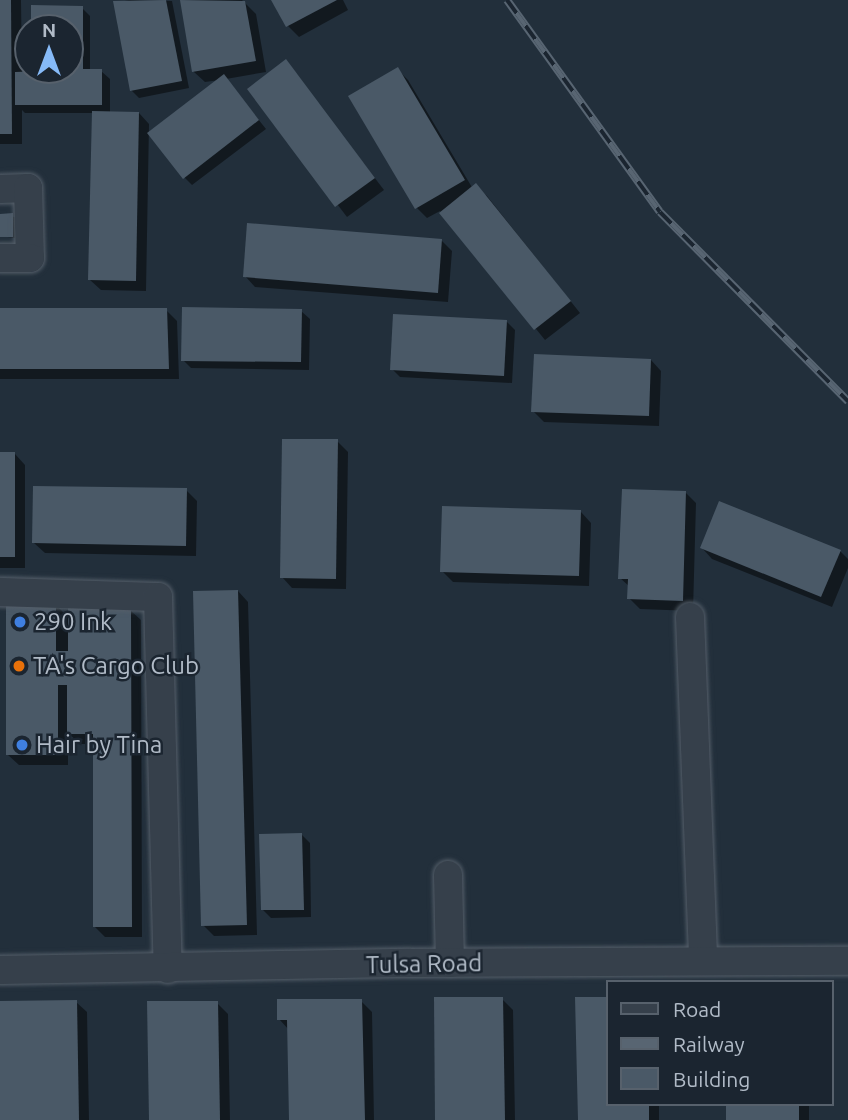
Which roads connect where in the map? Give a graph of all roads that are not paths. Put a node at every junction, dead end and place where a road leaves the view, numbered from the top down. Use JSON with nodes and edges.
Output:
{"nodes":[{"id":1,"x":0,"y":188,"type":"edge"},
{"id":2,"x":0,"y":258,"type":"edge"},
{"id":3,"x":0,"y":592,"type":"edge"},
{"id":4,"x":690,"y":617,"type":"dead end"},
{"id":5,"x":448,"y":875,"type":"dead end"},
{"id":6,"x":703,"y":961,"type":"junction"},
{"id":7,"x":848,"y":961,"type":"edge"},
{"id":8,"x":450,"y":963,"type":"junction"},
{"id":9,"x":168,"y":969,"type":"junction"},
{"id":10,"x":0,"y":970,"type":"edge"}],
"edges":[{"from":1,"to":2,"type":"street"},
{"from":3,"to":9,"type":"street"},
{"from":4,"to":6,"type":"street"},
{"from":5,"to":8,"type":"street"},
{"from":6,"to":7,"type":"street","name":"Tulsa Road"},
{"from":6,"to":8,"type":"street","name":"Tulsa Road"},
{"from":8,"to":9,"type":"street","name":"Tulsa Road"},
{"from":9,"to":10,"type":"street","name":"Tulsa Road"}]}
